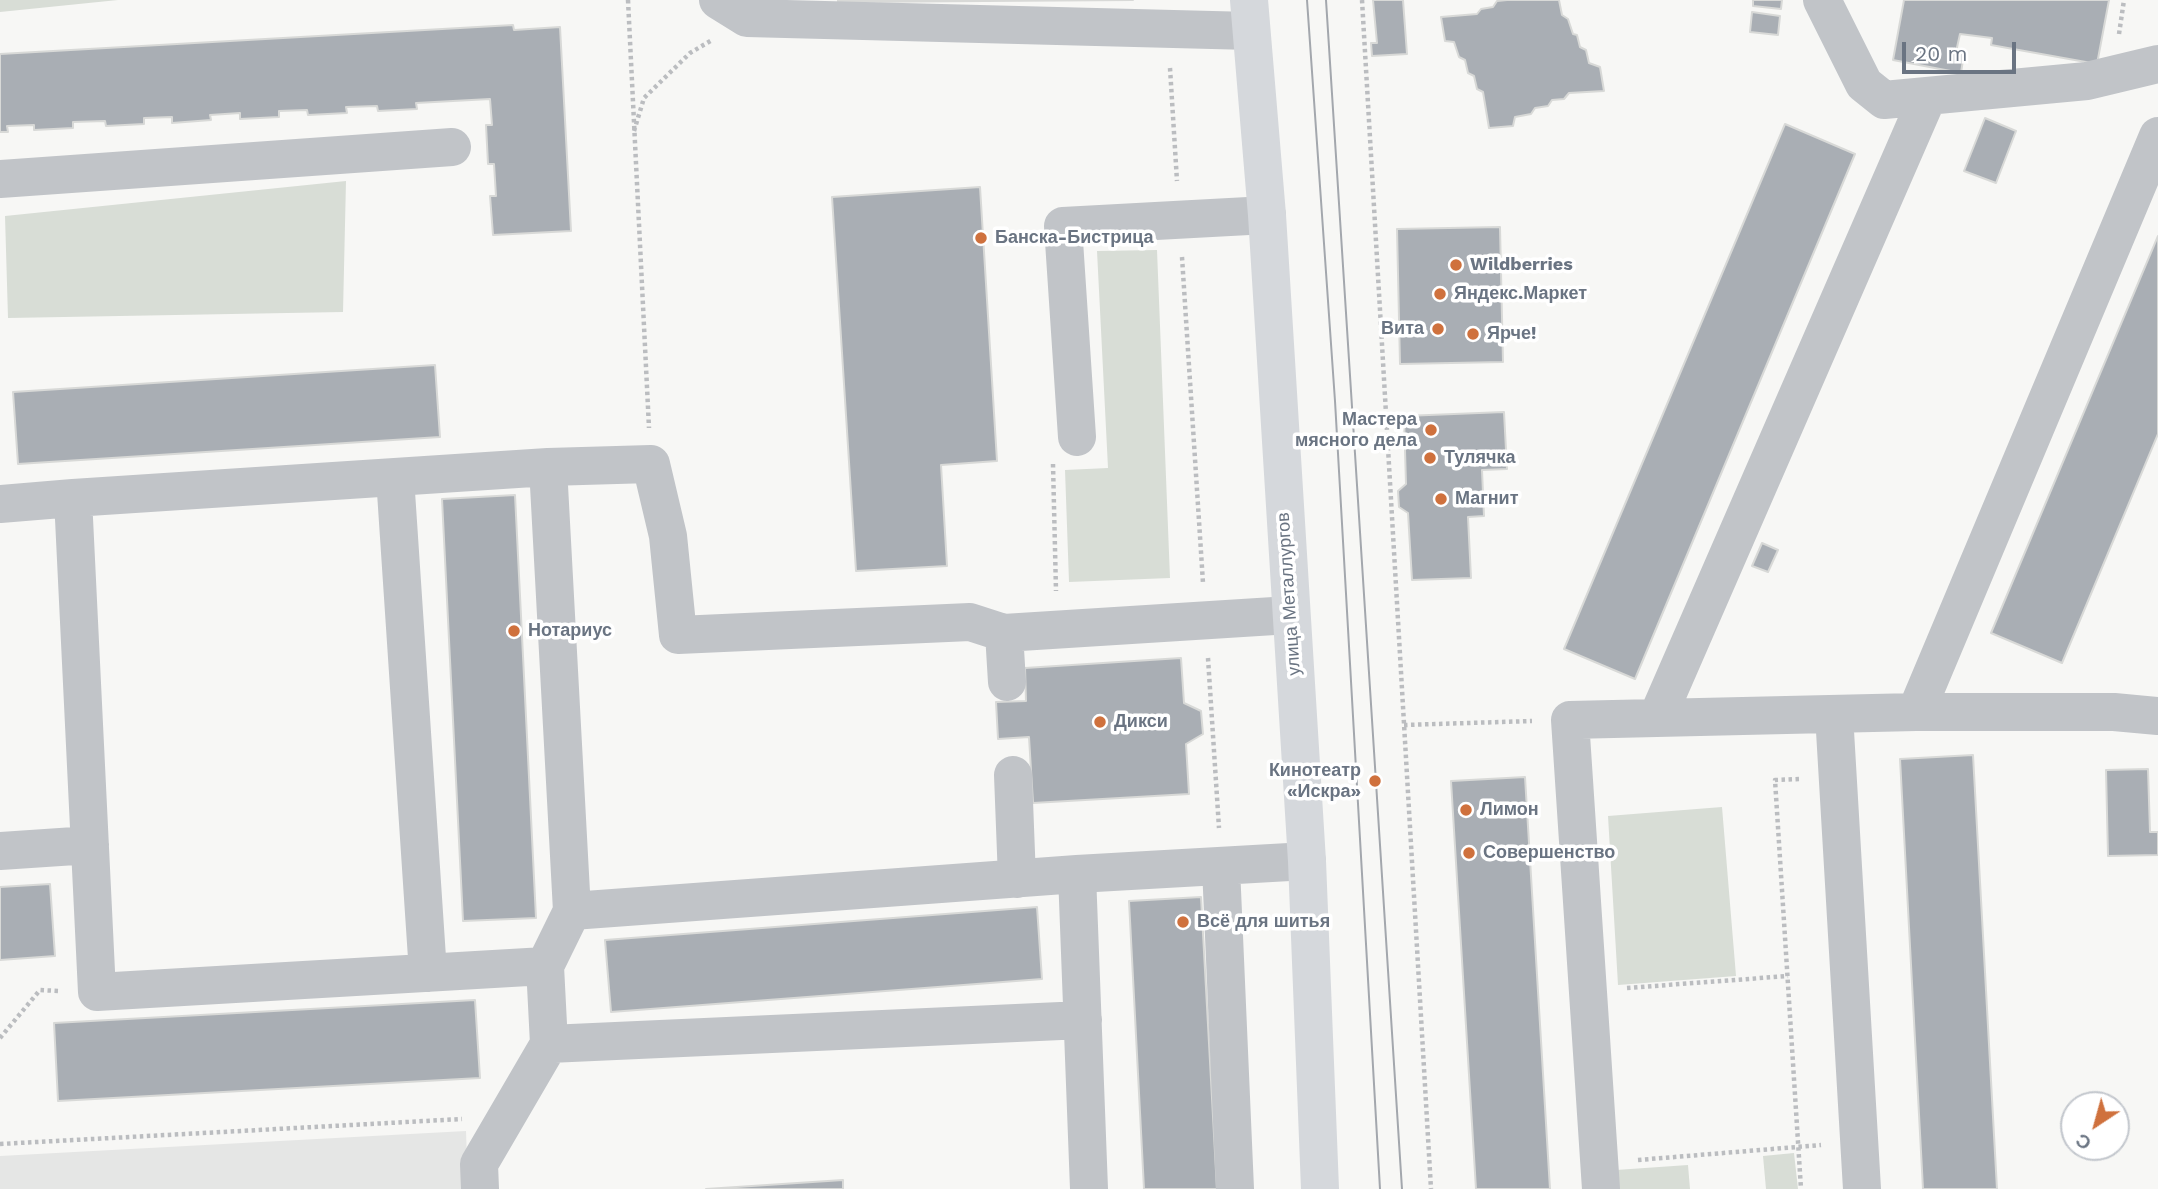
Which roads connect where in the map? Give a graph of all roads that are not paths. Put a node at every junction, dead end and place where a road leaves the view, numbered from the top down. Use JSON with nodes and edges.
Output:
{"nodes":[{"id":1,"x":1822,"y":0,"type":"edge"},
{"id":2,"x":732,"y":9,"type":"edge"},
{"id":3,"x":1250,"y":15,"type":"edge"},
{"id":4,"x":2158,"y":64,"type":"edge"},
{"id":5,"x":1928,"y":96,"type":"junction"},
{"id":6,"x":2158,"y":136,"type":"edge"},
{"id":7,"x":452,"y":148,"type":"dead end"},
{"id":8,"x":0,"y":179,"type":"edge"},
{"id":9,"x":1267,"y":215,"type":"junction"},
{"id":10,"x":1077,"y":437,"type":"road end"},
{"id":11,"x":548,"y":467,"type":"junction"},
{"id":12,"x":395,"y":477,"type":"junction"},
{"id":13,"x":73,"y":498,"type":"junction"},
{"id":14,"x":0,"y":504,"type":"edge"},
{"id":15,"x":1290,"y":615,"type":"junction"},
{"id":16,"x":1004,"y":633,"type":"junction"},
{"id":17,"x":1007,"y":682,"type":"dead end"},
{"id":18,"x":1916,"y":712,"type":"junction"},
{"id":19,"x":1834,"y":714,"type":"junction"},
{"id":20,"x":2158,"y":716,"type":"edge"},
{"id":21,"x":1657,"y":718,"type":"junction"},
{"id":22,"x":1013,"y":775,"type":"dead end"},
{"id":23,"x":90,"y":845,"type":"junction"},
{"id":24,"x":0,"y":851,"type":"edge"},
{"id":25,"x":1307,"y":862,"type":"junction"},
{"id":26,"x":1221,"y":867,"type":"junction"},
{"id":27,"x":1077,"y":874,"type":"junction"},
{"id":28,"x":1017,"y":878,"type":"junction"},
{"id":29,"x":572,"y":911,"type":"junction"},
{"id":30,"x":545,"y":966,"type":"junction"},
{"id":31,"x":428,"y":973,"type":"junction"},
{"id":32,"x":1083,"y":1020,"type":"junction"},
{"id":33,"x":549,"y":1044,"type":"junction"},
{"id":34,"x":1600,"y":1176,"type":"edge"},
{"id":35,"x":480,"y":1189,"type":"edge"},
{"id":36,"x":1089,"y":1189,"type":"edge"},
{"id":37,"x":1235,"y":1189,"type":"edge"},
{"id":38,"x":1320,"y":1189,"type":"edge"},
{"id":39,"x":1861,"y":1189,"type":"edge"}],
"edges":[{"from":1,"to":5,"type":"lane"},
{"from":2,"to":3,"type":"lane"},
{"from":3,"to":9,"type":"main road","name":"улица Металлургов"},
{"from":4,"to":5,"type":"lane"},
{"from":5,"to":21,"type":"lane"},
{"from":6,"to":18,"type":"lane"},
{"from":7,"to":8,"type":"lane"},
{"from":9,"to":10,"type":"lane"},
{"from":9,"to":15,"type":"main road","name":"улица Металлургов"},
{"from":11,"to":12,"type":"lane"},
{"from":11,"to":16,"type":"lane"},
{"from":11,"to":29,"type":"lane"},
{"from":12,"to":13,"type":"lane"},
{"from":12,"to":31,"type":"lane"},
{"from":13,"to":14,"type":"lane"},
{"from":13,"to":23,"type":"lane"},
{"from":15,"to":16,"type":"lane"},
{"from":15,"to":25,"type":"main road","name":"улица Металлургов"},
{"from":16,"to":17,"type":"lane"},
{"from":18,"to":19,"type":"lane"},
{"from":18,"to":20,"type":"lane"},
{"from":19,"to":21,"type":"lane"},
{"from":19,"to":39,"type":"lane"},
{"from":21,"to":34,"type":"lane"},
{"from":22,"to":28,"type":"lane"},
{"from":23,"to":24,"type":"lane"},
{"from":23,"to":31,"type":"lane"},
{"from":25,"to":26,"type":"lane"},
{"from":25,"to":38,"type":"main road","name":"улица Металлургов"},
{"from":26,"to":27,"type":"lane"},
{"from":26,"to":37,"type":"lane"},
{"from":27,"to":28,"type":"lane"},
{"from":27,"to":32,"type":"lane"},
{"from":28,"to":29,"type":"lane"},
{"from":29,"to":30,"type":"lane"},
{"from":30,"to":31,"type":"lane"},
{"from":30,"to":33,"type":"lane"},
{"from":32,"to":33,"type":"lane"},
{"from":32,"to":36,"type":"lane"},
{"from":33,"to":35,"type":"lane"}]}
